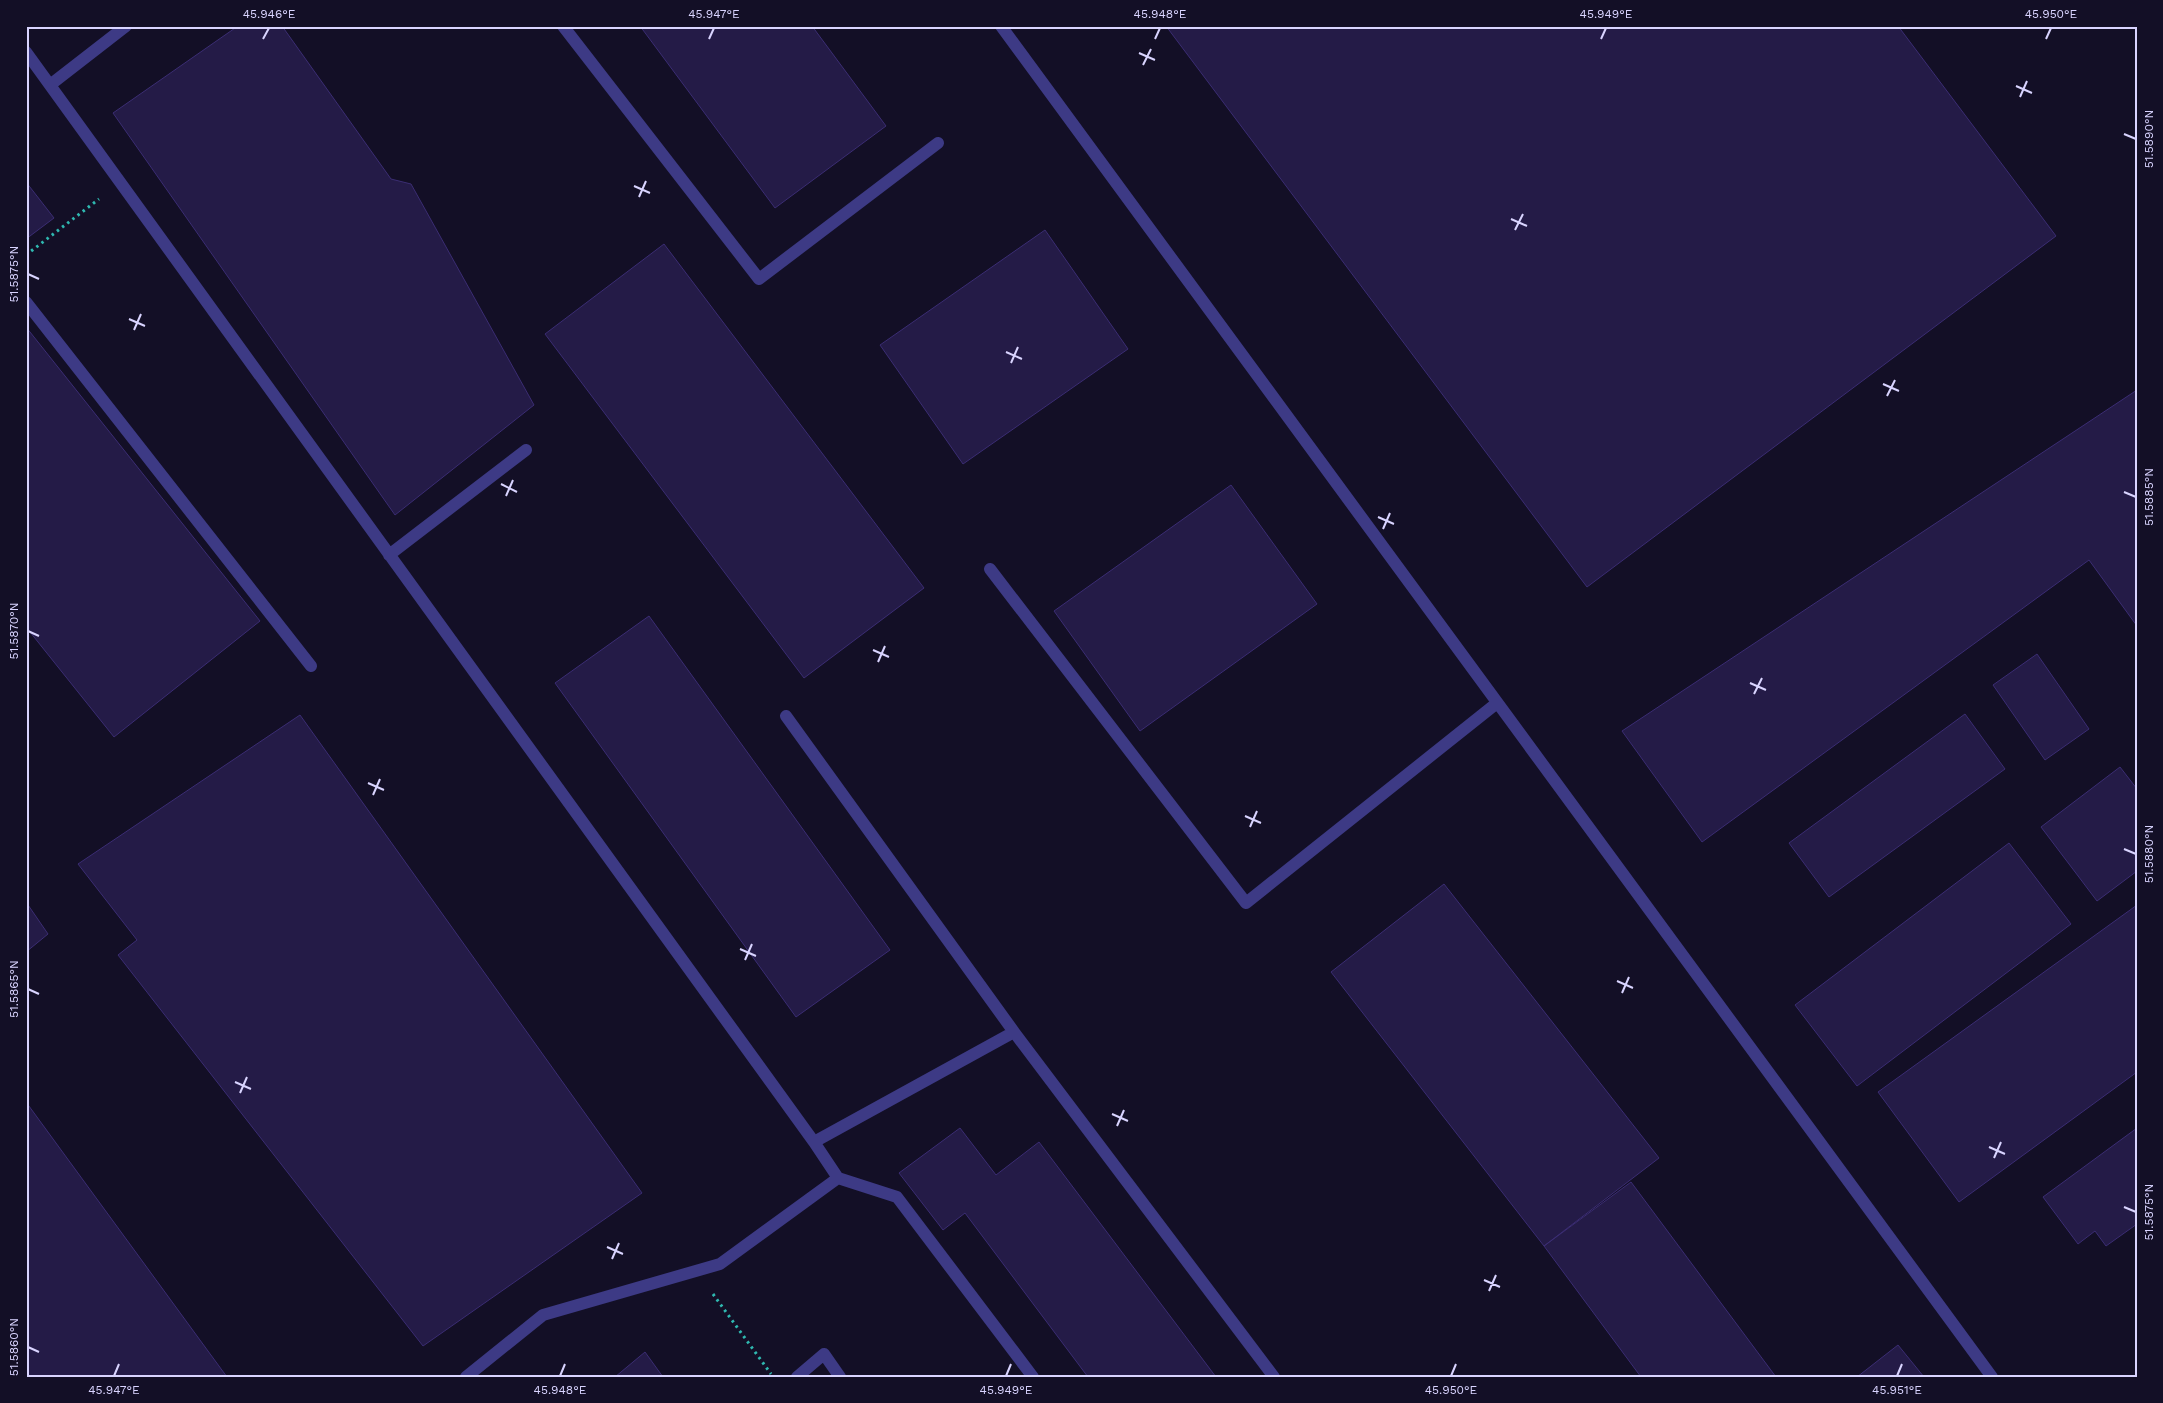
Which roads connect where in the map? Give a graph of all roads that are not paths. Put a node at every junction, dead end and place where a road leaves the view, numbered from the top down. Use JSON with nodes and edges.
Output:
{"nodes":[{"id":1,"x":126,"y":26,"type":"edge"},
{"id":2,"x":563,"y":26,"type":"edge"},
{"id":3,"x":1001,"y":26,"type":"edge"},
{"id":4,"x":26,"y":52,"type":"edge"},
{"id":5,"x":50,"y":84,"type":"junction"},
{"id":6,"x":938,"y":142,"type":"dead end"},
{"id":7,"x":26,"y":302,"type":"edge"},
{"id":8,"x":526,"y":450,"type":"dead end"},
{"id":9,"x":389,"y":555,"type":"junction"},
{"id":10,"x":990,"y":569,"type":"dead end"},
{"id":11,"x":311,"y":666,"type":"dead end"},
{"id":12,"x":1497,"y":703,"type":"junction"},
{"id":13,"x":786,"y":716,"type":"dead end"},
{"id":14,"x":1014,"y":1032,"type":"junction"},
{"id":15,"x":814,"y":1142,"type":"junction"},
{"id":16,"x":838,"y":1178,"type":"junction"},
{"id":17,"x":466,"y":1377,"type":"edge"},
{"id":18,"x":797,"y":1377,"type":"edge"},
{"id":19,"x":840,"y":1377,"type":"edge"},
{"id":20,"x":1033,"y":1377,"type":"edge"},
{"id":21,"x":1274,"y":1377,"type":"edge"},
{"id":22,"x":1992,"y":1377,"type":"edge"}],
"edges":[{"from":1,"to":5,"type":"lane"},
{"from":2,"to":6,"type":"lane"},
{"from":3,"to":12,"type":"lane"},
{"from":4,"to":5,"type":"lane"},
{"from":5,"to":9,"type":"lane"},
{"from":7,"to":11,"type":"lane"},
{"from":8,"to":9,"type":"lane"},
{"from":9,"to":15,"type":"lane"},
{"from":10,"to":12,"type":"lane"},
{"from":12,"to":22,"type":"lane"},
{"from":13,"to":14,"type":"lane"},
{"from":14,"to":15,"type":"lane"},
{"from":14,"to":21,"type":"lane"},
{"from":15,"to":16,"type":"lane"},
{"from":16,"to":17,"type":"lane"},
{"from":16,"to":20,"type":"lane"},
{"from":18,"to":19,"type":"lane"}]}
